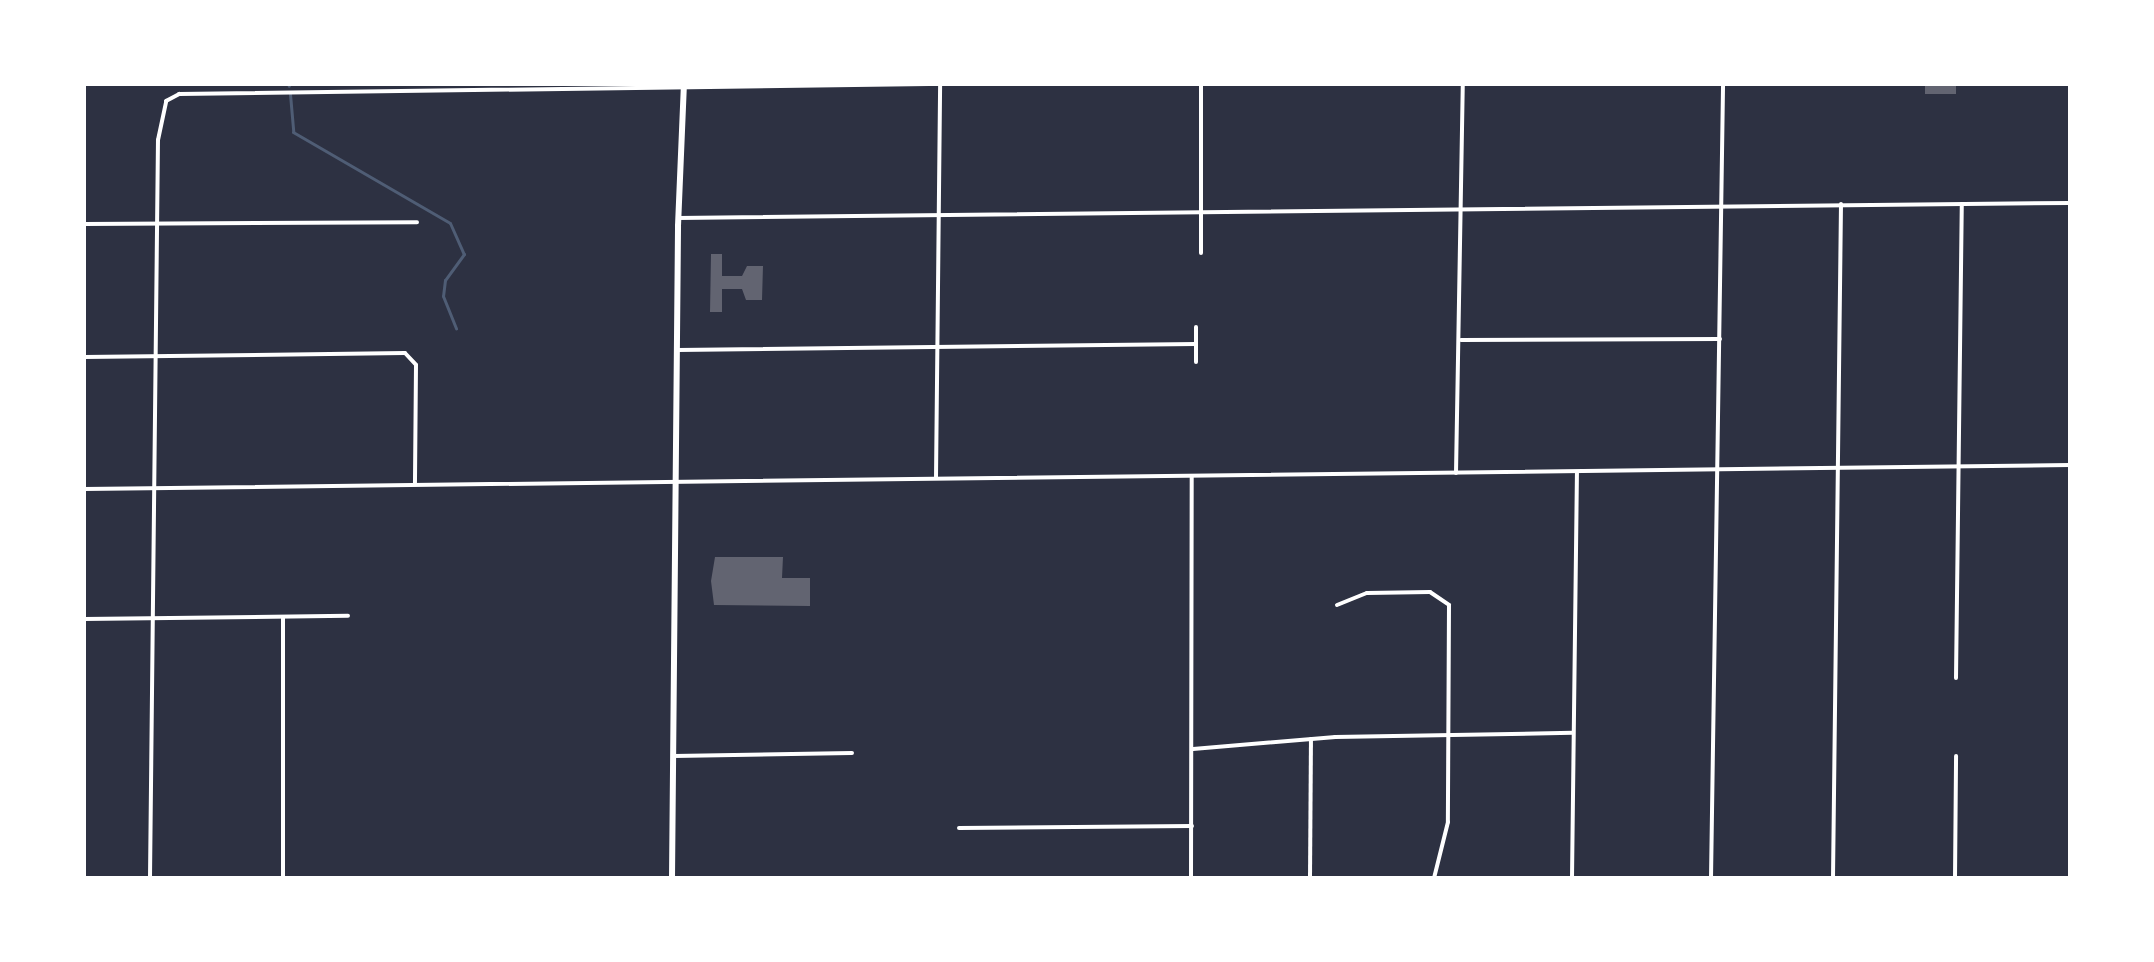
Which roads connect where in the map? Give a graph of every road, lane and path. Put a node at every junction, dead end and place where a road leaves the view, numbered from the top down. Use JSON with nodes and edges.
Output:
{"nodes":[{"id":1,"x":421,"y":84,"type":"edge"},
{"id":2,"x":929,"y":84,"type":"edge"},
{"id":3,"x":940,"y":84,"type":"edge"},
{"id":4,"x":1201,"y":84,"type":"edge"},
{"id":5,"x":1463,"y":84,"type":"edge"},
{"id":6,"x":1723,"y":84,"type":"edge"},
{"id":7,"x":683,"y":85,"type":"edge"},
{"id":8,"x":421,"y":91,"type":"junction"},
{"id":9,"x":1962,"y":203,"type":"junction"},
{"id":10,"x":2070,"y":203,"type":"edge"},
{"id":11,"x":1841,"y":204,"type":"junction"},
{"id":12,"x":1721,"y":206,"type":"junction"},
{"id":13,"x":1462,"y":209,"type":"junction"},
{"id":14,"x":1201,"y":212,"type":"junction"},
{"id":15,"x":939,"y":216,"type":"junction"},
{"id":16,"x":678,"y":218,"type":"junction"},
{"id":17,"x":417,"y":222,"type":"dead end"},
{"id":18,"x":84,"y":224,"type":"edge"},
{"id":19,"x":157,"y":224,"type":"junction"},
{"id":20,"x":1201,"y":253,"type":"dead end"},
{"id":21,"x":1196,"y":327,"type":"dead end"},
{"id":22,"x":1720,"y":339,"type":"junction"},
{"id":23,"x":1461,"y":340,"type":"junction"},
{"id":24,"x":1196,"y":344,"type":"junction"},
{"id":25,"x":937,"y":346,"type":"junction"},
{"id":26,"x":677,"y":350,"type":"junction"},
{"id":27,"x":156,"y":356,"type":"junction"},
{"id":28,"x":84,"y":357,"type":"edge"},
{"id":29,"x":1196,"y":362,"type":"dead end"},
{"id":30,"x":2070,"y":465,"type":"edge"},
{"id":31,"x":1959,"y":467,"type":"junction"},
{"id":32,"x":1836,"y":468,"type":"junction"},
{"id":33,"x":1719,"y":470,"type":"junction"},
{"id":34,"x":1577,"y":471,"type":"junction"},
{"id":35,"x":1456,"y":473,"type":"junction"},
{"id":36,"x":1192,"y":476,"type":"junction"},
{"id":37,"x":936,"y":478,"type":"junction"},
{"id":38,"x":676,"y":480,"type":"junction"},
{"id":39,"x":415,"y":484,"type":"junction"},
{"id":40,"x":154,"y":488,"type":"junction"},
{"id":41,"x":84,"y":489,"type":"edge"},
{"id":42,"x":1337,"y":605,"type":"dead end"},
{"id":43,"x":348,"y":616,"type":"dead end"},
{"id":44,"x":283,"y":617,"type":"junction"},
{"id":45,"x":153,"y":618,"type":"junction"},
{"id":46,"x":84,"y":619,"type":"edge"},
{"id":47,"x":1956,"y":678,"type":"dead end"},
{"id":48,"x":1573,"y":733,"type":"junction"},
{"id":49,"x":1449,"y":735,"type":"junction"},
{"id":50,"x":1311,"y":739,"type":"junction"},
{"id":51,"x":1193,"y":749,"type":"junction"},
{"id":52,"x":852,"y":753,"type":"dead end"},
{"id":53,"x":674,"y":756,"type":"junction"},
{"id":54,"x":1956,"y":756,"type":"dead end"},
{"id":55,"x":1192,"y":826,"type":"junction"},
{"id":56,"x":959,"y":828,"type":"dead end"},
{"id":57,"x":150,"y":878,"type":"edge"},
{"id":58,"x":283,"y":878,"type":"edge"},
{"id":59,"x":672,"y":878,"type":"edge"},
{"id":60,"x":1191,"y":878,"type":"edge"},
{"id":61,"x":1310,"y":878,"type":"edge"},
{"id":62,"x":1434,"y":878,"type":"edge"},
{"id":63,"x":1572,"y":878,"type":"edge"},
{"id":64,"x":1711,"y":878,"type":"edge"},
{"id":65,"x":1833,"y":878,"type":"edge"},
{"id":66,"x":1955,"y":878,"type":"edge"}],
"edges":[{"from":1,"to":8,"type":"street"},
{"from":2,"to":7,"type":"street"},
{"from":3,"to":15,"type":"street"},
{"from":4,"to":14,"type":"street"},
{"from":5,"to":13,"type":"street"},
{"from":6,"to":12,"type":"street"},
{"from":7,"to":8,"type":"street"},
{"from":7,"to":16,"type":"main road"},
{"from":8,"to":19,"type":"street"},
{"from":9,"to":10,"type":"street"},
{"from":9,"to":11,"type":"street"},
{"from":9,"to":31,"type":"street"},
{"from":11,"to":12,"type":"street"},
{"from":11,"to":32,"type":"street"},
{"from":12,"to":13,"type":"street"},
{"from":12,"to":22,"type":"street"},
{"from":13,"to":14,"type":"street"},
{"from":13,"to":23,"type":"street"},
{"from":14,"to":15,"type":"street"},
{"from":14,"to":20,"type":"street"},
{"from":15,"to":16,"type":"street"},
{"from":15,"to":25,"type":"street"},
{"from":16,"to":26,"type":"main road"},
{"from":17,"to":19,"type":"street"},
{"from":18,"to":19,"type":"street"},
{"from":19,"to":27,"type":"street"},
{"from":21,"to":24,"type":"street"},
{"from":22,"to":23,"type":"street"},
{"from":22,"to":33,"type":"street"},
{"from":23,"to":35,"type":"street"},
{"from":24,"to":25,"type":"street"},
{"from":24,"to":29,"type":"street"},
{"from":25,"to":26,"type":"street"},
{"from":25,"to":37,"type":"street"},
{"from":26,"to":38,"type":"main road"},
{"from":27,"to":28,"type":"street"},
{"from":27,"to":39,"type":"street"},
{"from":27,"to":40,"type":"street"},
{"from":30,"to":31,"type":"street"},
{"from":31,"to":32,"type":"street"},
{"from":31,"to":47,"type":"street"},
{"from":32,"to":33,"type":"street"},
{"from":32,"to":65,"type":"street"},
{"from":33,"to":34,"type":"street"},
{"from":33,"to":64,"type":"street"},
{"from":34,"to":35,"type":"street"},
{"from":34,"to":48,"type":"street"},
{"from":35,"to":36,"type":"street"},
{"from":36,"to":37,"type":"street"},
{"from":36,"to":51,"type":"street"},
{"from":37,"to":38,"type":"street"},
{"from":38,"to":39,"type":"street"},
{"from":38,"to":53,"type":"main road"},
{"from":39,"to":40,"type":"street"},
{"from":40,"to":41,"type":"street"},
{"from":40,"to":45,"type":"street"},
{"from":42,"to":49,"type":"street"},
{"from":43,"to":44,"type":"street"},
{"from":44,"to":45,"type":"street"},
{"from":44,"to":58,"type":"street"},
{"from":45,"to":46,"type":"street"},
{"from":45,"to":57,"type":"street"},
{"from":48,"to":49,"type":"street"},
{"from":48,"to":63,"type":"street"},
{"from":49,"to":50,"type":"street"},
{"from":49,"to":62,"type":"street"},
{"from":50,"to":51,"type":"street"},
{"from":50,"to":61,"type":"street"},
{"from":51,"to":55,"type":"street"},
{"from":52,"to":53,"type":"street"},
{"from":53,"to":59,"type":"main road"},
{"from":54,"to":66,"type":"street"},
{"from":55,"to":56,"type":"street"},
{"from":55,"to":60,"type":"street"}]}
